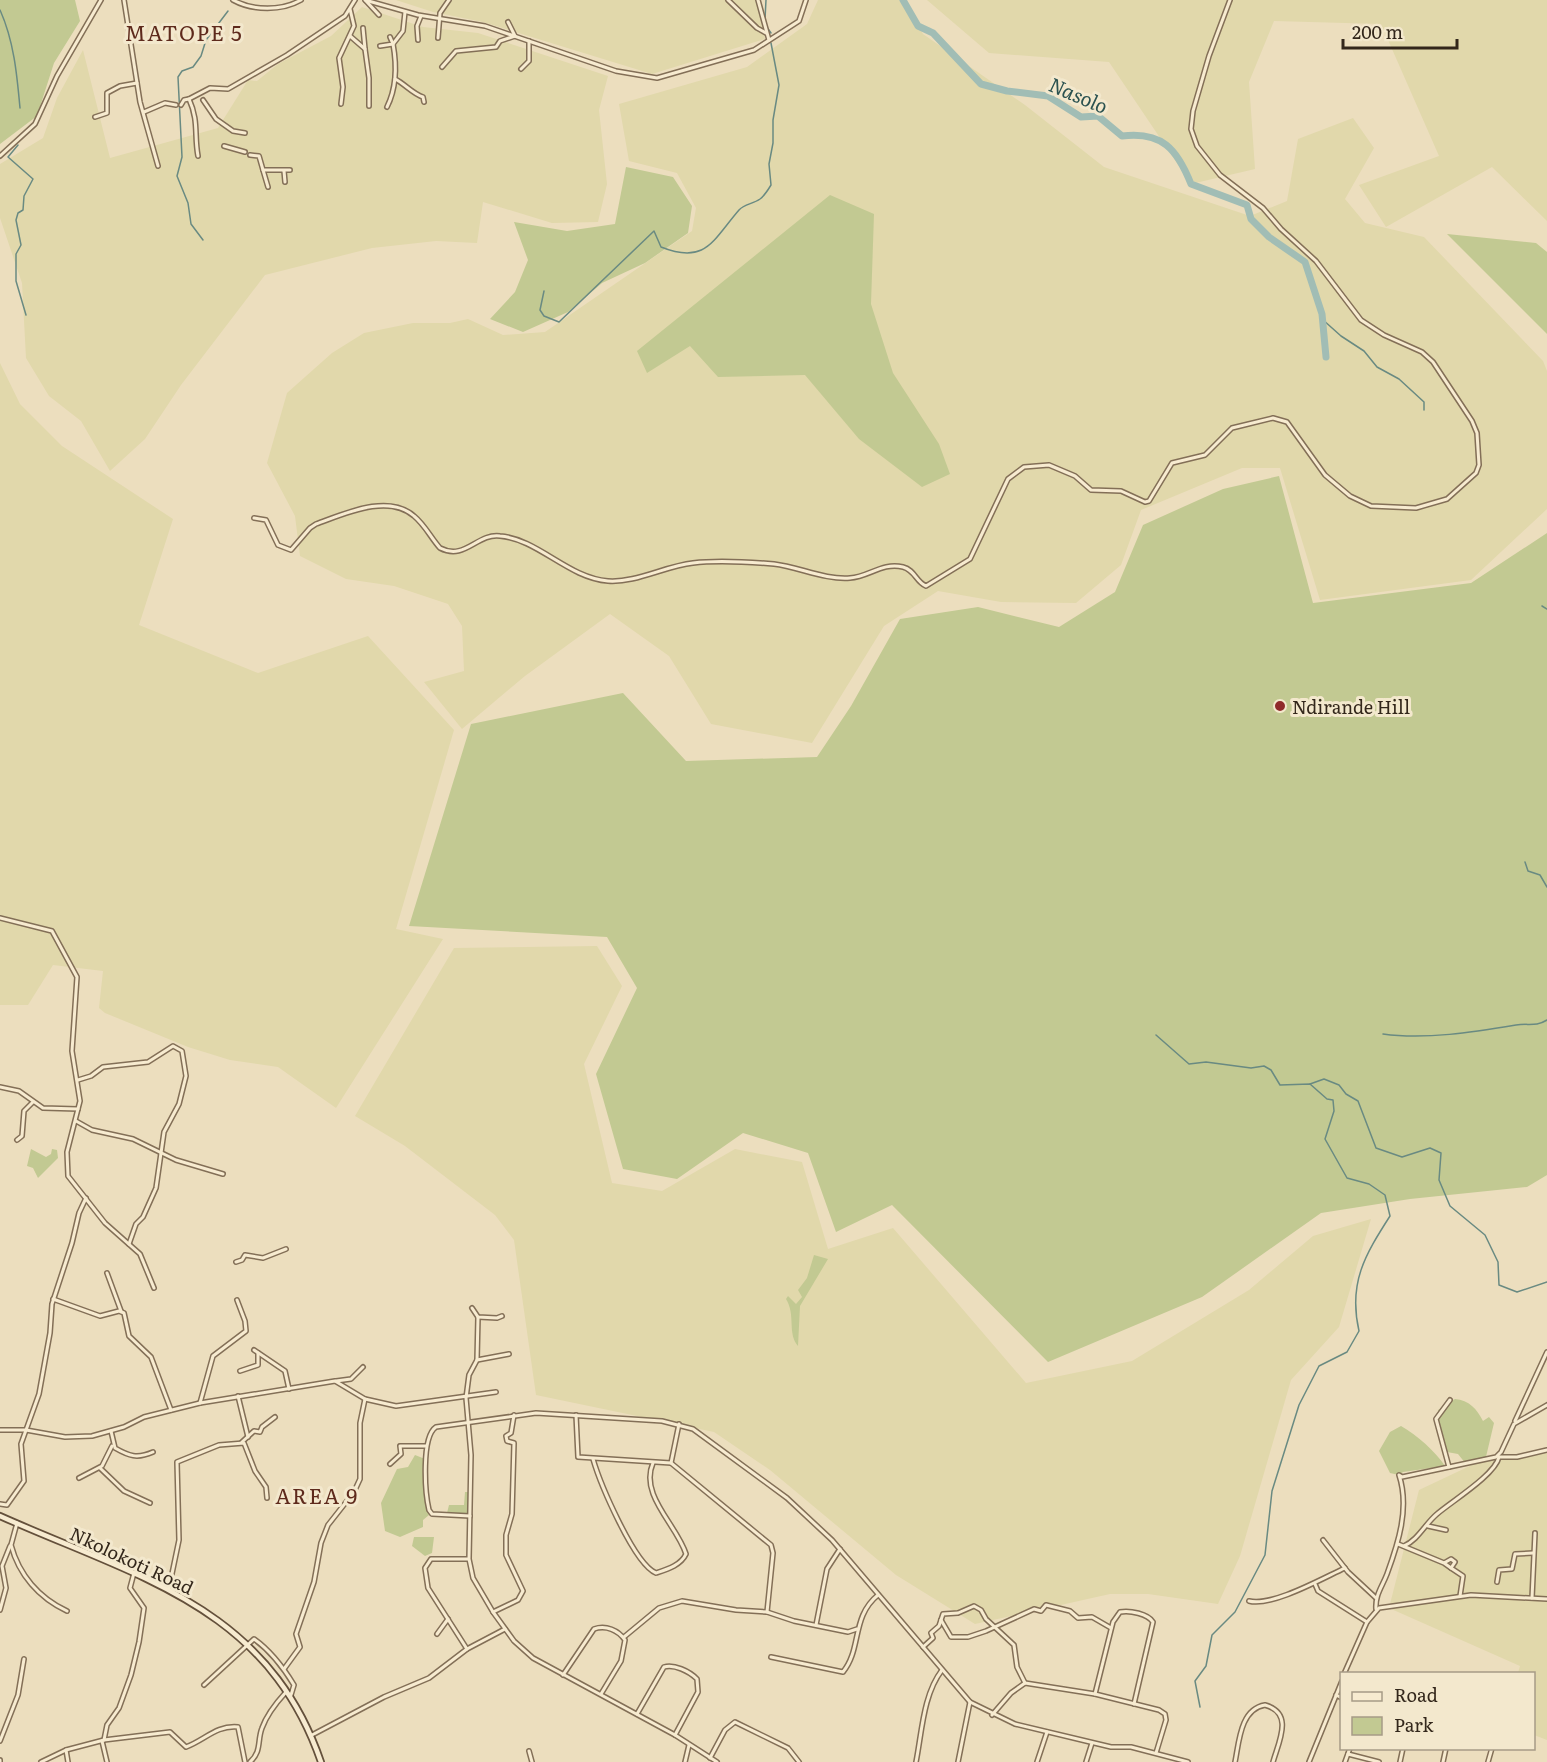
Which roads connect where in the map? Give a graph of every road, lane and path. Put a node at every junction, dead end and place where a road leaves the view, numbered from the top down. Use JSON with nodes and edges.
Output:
{"nodes":[{"id":1,"x":101,"y":0,"type":"edge"},
{"id":2,"x":124,"y":0,"type":"edge"},
{"id":3,"x":233,"y":0,"type":"edge"},
{"id":4,"x":301,"y":0,"type":"edge"},
{"id":5,"x":355,"y":0,"type":"edge"},
{"id":6,"x":365,"y":0,"type":"edge"},
{"id":7,"x":449,"y":0,"type":"edge"},
{"id":8,"x":728,"y":0,"type":"edge"},
{"id":9,"x":758,"y":0,"type":"edge"},
{"id":10,"x":806,"y":0,"type":"edge"},
{"id":11,"x":1230,"y":0,"type":"edge"},
{"id":12,"x":350,"y":9,"type":"junction"},
{"id":13,"x":405,"y":12,"type":"junction"},
{"id":14,"x":379,"y":15,"type":"dead end"},
{"id":15,"x":421,"y":16,"type":"junction"},
{"id":16,"x":438,"y":19,"type":"junction"},
{"id":17,"x":508,"y":22,"type":"dead end"},
{"id":18,"x":363,"y":28,"type":"dead end"},
{"id":19,"x":766,"y":33,"type":"junction"},
{"id":20,"x":350,"y":36,"type":"junction"},
{"id":21,"x":515,"y":36,"type":"junction"},
{"id":22,"x":390,"y":37,"type":"dead end"},
{"id":23,"x":438,"y":38,"type":"dead end"},
{"id":24,"x":418,"y":40,"type":"dead end"},
{"id":25,"x":769,"y":40,"type":"junction"},
{"id":26,"x":529,"y":41,"type":"junction"},
{"id":27,"x":393,"y":44,"type":"junction"},
{"id":28,"x":380,"y":46,"type":"dead end"},
{"id":29,"x":365,"y":50,"type":"junction"},
{"id":30,"x":442,"y":67,"type":"dead end"},
{"id":31,"x":521,"y":69,"type":"dead end"},
{"id":32,"x":395,"y":79,"type":"junction"},
{"id":33,"x":137,"y":83,"type":"junction"},
{"id":34,"x":189,"y":99,"type":"junction"},
{"id":35,"x":203,"y":100,"type":"dead end"},
{"id":36,"x":424,"y":102,"type":"dead end"},
{"id":37,"x":341,"y":104,"type":"dead end"},
{"id":38,"x":176,"y":105,"type":"dead end"},
{"id":39,"x":181,"y":105,"type":"dead end"},
{"id":40,"x":369,"y":106,"type":"dead end"},
{"id":41,"x":387,"y":107,"type":"dead end"},
{"id":42,"x":143,"y":113,"type":"junction"},
{"id":43,"x":95,"y":117,"type":"dead end"},
{"id":44,"x":245,"y":133,"type":"dead end"},
{"id":45,"x":224,"y":146,"type":"dead end"},
{"id":46,"x":245,"y":152,"type":"dead end"},
{"id":47,"x":250,"y":155,"type":"dead end"},
{"id":48,"x":0,"y":156,"type":"edge"},
{"id":49,"x":198,"y":156,"type":"dead end"},
{"id":50,"x":158,"y":166,"type":"dead end"},
{"id":51,"x":263,"y":170,"type":"junction"},
{"id":52,"x":290,"y":170,"type":"dead end"},
{"id":53,"x":284,"y":171,"type":"junction"},
{"id":54,"x":285,"y":182,"type":"dead end"},
{"id":55,"x":268,"y":187,"type":"dead end"},
{"id":56,"x":254,"y":518,"type":"dead end"},
{"id":57,"x":0,"y":918,"type":"edge"},
{"id":58,"x":78,"y":1080,"type":"junction"},
{"id":59,"x":0,"y":1087,"type":"edge"},
{"id":60,"x":33,"y":1101,"type":"junction"},
{"id":61,"x":78,"y":1109,"type":"junction"},
{"id":62,"x":76,"y":1121,"type":"junction"},
{"id":63,"x":17,"y":1140,"type":"dead end"},
{"id":64,"x":160,"y":1152,"type":"junction"},
{"id":65,"x":223,"y":1174,"type":"dead end"},
{"id":66,"x":87,"y":1198,"type":"junction"},
{"id":67,"x":129,"y":1244,"type":"junction"},
{"id":68,"x":286,"y":1249,"type":"dead end"},
{"id":69,"x":236,"y":1262,"type":"dead end"},
{"id":70,"x":107,"y":1274,"type":"dead end"},
{"id":71,"x":154,"y":1288,"type":"dead end"},
{"id":72,"x":53,"y":1299,"type":"junction"},
{"id":73,"x":237,"y":1300,"type":"dead end"},
{"id":74,"x":472,"y":1308,"type":"dead end"},
{"id":75,"x":121,"y":1311,"type":"junction"},
{"id":76,"x":502,"y":1316,"type":"dead end"},
{"id":77,"x":478,"y":1317,"type":"junction"},
{"id":78,"x":254,"y":1350,"type":"dead end"},
{"id":79,"x":1547,"y":1352,"type":"edge"},
{"id":80,"x":258,"y":1353,"type":"junction"},
{"id":81,"x":509,"y":1354,"type":"dead end"},
{"id":82,"x":477,"y":1360,"type":"junction"},
{"id":83,"x":363,"y":1367,"type":"dead end"},
{"id":84,"x":240,"y":1371,"type":"dead end"},
{"id":85,"x":335,"y":1381,"type":"junction"},
{"id":86,"x":289,"y":1389,"type":"junction"},
{"id":87,"x":496,"y":1392,"type":"dead end"},
{"id":88,"x":238,"y":1396,"type":"junction"},
{"id":89,"x":466,"y":1398,"type":"junction"},
{"id":90,"x":365,"y":1399,"type":"junction"},
{"id":91,"x":1450,"y":1400,"type":"dead end"},
{"id":92,"x":200,"y":1403,"type":"junction"},
{"id":93,"x":1547,"y":1405,"type":"edge"},
{"id":94,"x":171,"y":1410,"type":"junction"},
{"id":95,"x":514,"y":1415,"type":"junction"},
{"id":96,"x":576,"y":1415,"type":"junction"},
{"id":97,"x":275,"y":1417,"type":"dead end"},
{"id":98,"x":469,"y":1422,"type":"junction"},
{"id":99,"x":680,"y":1424,"type":"junction"},
{"id":100,"x":1514,"y":1424,"type":"junction"},
{"id":101,"x":0,"y":1430,"type":"edge"},
{"id":102,"x":26,"y":1431,"type":"junction"},
{"id":103,"x":111,"y":1431,"type":"junction"},
{"id":104,"x":248,"y":1437,"type":"junction"},
{"id":105,"x":242,"y":1442,"type":"junction"},
{"id":106,"x":113,"y":1444,"type":"junction"},
{"id":107,"x":426,"y":1446,"type":"junction"},
{"id":108,"x":1547,"y":1450,"type":"edge"},
{"id":109,"x":153,"y":1452,"type":"dead end"},
{"id":110,"x":1497,"y":1457,"type":"junction"},
{"id":111,"x":593,"y":1459,"type":"junction"},
{"id":112,"x":653,"y":1463,"type":"junction"},
{"id":113,"x":671,"y":1463,"type":"junction"},
{"id":114,"x":390,"y":1464,"type":"dead end"},
{"id":115,"x":1449,"y":1467,"type":"junction"},
{"id":116,"x":100,"y":1468,"type":"junction"},
{"id":117,"x":79,"y":1478,"type":"dead end"},
{"id":118,"x":267,"y":1498,"type":"dead end"},
{"id":119,"x":150,"y":1503,"type":"dead end"},
{"id":120,"x":0,"y":1504,"type":"edge"},
{"id":121,"x":0,"y":1516,"type":"edge"},
{"id":122,"x":470,"y":1516,"type":"junction"},
{"id":123,"x":17,"y":1523,"type":"junction"},
{"id":124,"x":1428,"y":1526,"type":"junction"},
{"id":125,"x":1446,"y":1530,"type":"dead end"},
{"id":126,"x":1535,"y":1533,"type":"dead end"},
{"id":127,"x":1323,"y":1540,"type":"dead end"},
{"id":128,"x":1398,"y":1544,"type":"junction"},
{"id":129,"x":10,"y":1545,"type":"junction"},
{"id":130,"x":1404,"y":1546,"type":"junction"},
{"id":131,"x":840,"y":1549,"type":"junction"},
{"id":132,"x":1533,"y":1553,"type":"junction"},
{"id":133,"x":469,"y":1559,"type":"junction"},
{"id":134,"x":1444,"y":1563,"type":"junction"},
{"id":135,"x":1345,"y":1568,"type":"junction"},
{"id":136,"x":1451,"y":1568,"type":"junction"},
{"id":137,"x":134,"y":1573,"type":"junction"},
{"id":138,"x":1497,"y":1582,"type":"dead end"},
{"id":139,"x":1315,"y":1584,"type":"junction"},
{"id":140,"x":169,"y":1588,"type":"junction"},
{"id":141,"x":878,"y":1595,"type":"junction"},
{"id":142,"x":1460,"y":1596,"type":"junction"},
{"id":143,"x":1376,"y":1598,"type":"junction"},
{"id":144,"x":1532,"y":1598,"type":"junction"},
{"id":145,"x":1547,"y":1599,"type":"edge"},
{"id":146,"x":1249,"y":1600,"type":"dead end"},
{"id":147,"x":1376,"y":1609,"type":"junction"},
{"id":148,"x":0,"y":1610,"type":"edge"},
{"id":149,"x":67,"y":1611,"type":"dead end"},
{"id":150,"x":493,"y":1612,"type":"junction"},
{"id":151,"x":767,"y":1612,"type":"junction"},
{"id":152,"x":448,"y":1619,"type":"junction"},
{"id":153,"x":941,"y":1620,"type":"junction"},
{"id":154,"x":1367,"y":1622,"type":"junction"},
{"id":155,"x":816,"y":1625,"type":"junction"},
{"id":156,"x":995,"y":1627,"type":"junction"},
{"id":157,"x":1111,"y":1628,"type":"junction"},
{"id":158,"x":505,"y":1629,"type":"junction"},
{"id":159,"x":857,"y":1629,"type":"junction"},
{"id":160,"x":437,"y":1634,"type":"dead end"},
{"id":161,"x":624,"y":1637,"type":"junction"},
{"id":162,"x":247,"y":1643,"type":"junction"},
{"id":163,"x":923,"y":1647,"type":"junction"},
{"id":164,"x":467,"y":1649,"type":"junction"},
{"id":165,"x":771,"y":1657,"type":"dead end"},
{"id":166,"x":24,"y":1659,"type":"dead end"},
{"id":167,"x":284,"y":1669,"type":"junction"},
{"id":168,"x":943,"y":1669,"type":"junction"},
{"id":169,"x":1345,"y":1672,"type":"edge"},
{"id":170,"x":563,"y":1676,"type":"junction"},
{"id":171,"x":1025,"y":1683,"type":"junction"},
{"id":172,"x":204,"y":1684,"type":"dead end"},
{"id":173,"x":1340,"y":1684,"type":"edge"},
{"id":174,"x":289,"y":1693,"type":"junction"},
{"id":175,"x":600,"y":1694,"type":"junction"},
{"id":176,"x":1095,"y":1694,"type":"junction"},
{"id":177,"x":1336,"y":1695,"type":"junction"},
{"id":178,"x":1340,"y":1697,"type":"edge"},
{"id":179,"x":970,"y":1702,"type":"junction"},
{"id":180,"x":1134,"y":1704,"type":"junction"},
{"id":181,"x":637,"y":1714,"type":"junction"},
{"id":182,"x":992,"y":1715,"type":"junction"},
{"id":183,"x":1047,"y":1732,"type":"junction"},
{"id":184,"x":312,"y":1735,"type":"junction"},
{"id":185,"x":675,"y":1735,"type":"junction"},
{"id":186,"x":103,"y":1740,"type":"junction"},
{"id":187,"x":0,"y":1741,"type":"edge"},
{"id":188,"x":1092,"y":1743,"type":"junction"},
{"id":189,"x":689,"y":1745,"type":"junction"},
{"id":190,"x":66,"y":1750,"type":"junction"},
{"id":191,"x":1350,"y":1750,"type":"edge"},
{"id":192,"x":530,"y":1751,"type":"dead end"},
{"id":193,"x":1156,"y":1753,"type":"junction"},
{"id":194,"x":1348,"y":1754,"type":"junction"},
{"id":195,"x":710,"y":1758,"type":"junction"},
{"id":196,"x":1180,"y":1761,"type":"edge"},
{"id":197,"x":41,"y":1762,"type":"edge"},
{"id":198,"x":68,"y":1762,"type":"edge"},
{"id":199,"x":107,"y":1762,"type":"edge"},
{"id":200,"x":244,"y":1762,"type":"edge"},
{"id":201,"x":250,"y":1762,"type":"edge"},
{"id":202,"x":321,"y":1762,"type":"edge"},
{"id":203,"x":532,"y":1762,"type":"edge"},
{"id":204,"x":685,"y":1762,"type":"edge"},
{"id":205,"x":717,"y":1762,"type":"edge"},
{"id":206,"x":799,"y":1762,"type":"edge"},
{"id":207,"x":916,"y":1762,"type":"edge"},
{"id":208,"x":958,"y":1762,"type":"edge"},
{"id":209,"x":1037,"y":1762,"type":"edge"},
{"id":210,"x":1086,"y":1762,"type":"edge"},
{"id":211,"x":1188,"y":1762,"type":"edge"},
{"id":212,"x":1235,"y":1762,"type":"edge"},
{"id":213,"x":1273,"y":1762,"type":"edge"},
{"id":214,"x":1309,"y":1762,"type":"edge"},
{"id":215,"x":1345,"y":1762,"type":"edge"},
{"id":216,"x":1379,"y":1762,"type":"edge"}],
"edges":[{"from":1,"to":48,"type":"street"},
{"from":2,"to":33,"type":"street"},
{"from":3,"to":4,"type":"street"},
{"from":5,"to":12,"type":"street"},
{"from":6,"to":13,"type":"street"},
{"from":6,"to":14,"type":"street"},
{"from":7,"to":16,"type":"street"},
{"from":8,"to":19,"type":"street"},
{"from":9,"to":19,"type":"street"},
{"from":10,"to":25,"type":"street"},
{"from":11,"to":56,"type":"street"},
{"from":12,"to":20,"type":"street"},
{"from":12,"to":34,"type":"street"},
{"from":13,"to":15,"type":"street"},
{"from":13,"to":27,"type":"street"},
{"from":15,"to":16,"type":"street"},
{"from":15,"to":24,"type":"street"},
{"from":16,"to":21,"type":"street"},
{"from":16,"to":23,"type":"street"},
{"from":17,"to":21,"type":"street"},
{"from":18,"to":29,"type":"street"},
{"from":19,"to":25,"type":"street"},
{"from":20,"to":29,"type":"street"},
{"from":20,"to":37,"type":"street"},
{"from":21,"to":26,"type":"street"},
{"from":21,"to":30,"type":"street"},
{"from":22,"to":27,"type":"street"},
{"from":25,"to":26,"type":"street"},
{"from":26,"to":31,"type":"street"},
{"from":27,"to":28,"type":"street"},
{"from":27,"to":32,"type":"street"},
{"from":29,"to":40,"type":"street"},
{"from":32,"to":36,"type":"street"},
{"from":32,"to":41,"type":"street"},
{"from":33,"to":42,"type":"street"},
{"from":33,"to":43,"type":"street"},
{"from":34,"to":39,"type":"street"},
{"from":34,"to":49,"type":"street"},
{"from":35,"to":44,"type":"street"},
{"from":38,"to":42,"type":"street"},
{"from":42,"to":50,"type":"street"},
{"from":45,"to":46,"type":"street"},
{"from":47,"to":51,"type":"street"},
{"from":51,"to":53,"type":"street"},
{"from":51,"to":55,"type":"street"},
{"from":52,"to":53,"type":"street"},
{"from":53,"to":54,"type":"street"},
{"from":57,"to":58,"type":"street"},
{"from":58,"to":61,"type":"street"},
{"from":58,"to":64,"type":"street"},
{"from":59,"to":60,"type":"street"},
{"from":60,"to":61,"type":"street"},
{"from":60,"to":63,"type":"street"},
{"from":61,"to":62,"type":"street"},
{"from":62,"to":64,"type":"street"},
{"from":62,"to":66,"type":"street"},
{"from":64,"to":65,"type":"street"},
{"from":64,"to":67,"type":"street"},
{"from":66,"to":67,"type":"street"},
{"from":66,"to":72,"type":"street"},
{"from":67,"to":71,"type":"street"},
{"from":68,"to":69,"type":"street"},
{"from":70,"to":75,"type":"street"},
{"from":72,"to":75,"type":"street"},
{"from":72,"to":102,"type":"street"},
{"from":73,"to":92,"type":"street"},
{"from":74,"to":77,"type":"street"},
{"from":75,"to":94,"type":"street"},
{"from":76,"to":77,"type":"street"},
{"from":77,"to":82,"type":"street"},
{"from":78,"to":80,"type":"street"},
{"from":79,"to":100,"type":"street"},
{"from":80,"to":84,"type":"street"},
{"from":80,"to":86,"type":"street"},
{"from":81,"to":82,"type":"street"},
{"from":82,"to":89,"type":"street"},
{"from":83,"to":85,"type":"street"},
{"from":85,"to":86,"type":"street"},
{"from":85,"to":90,"type":"street"},
{"from":86,"to":88,"type":"street"},
{"from":87,"to":89,"type":"street"},
{"from":88,"to":92,"type":"street"},
{"from":88,"to":104,"type":"street"},
{"from":89,"to":90,"type":"street"},
{"from":89,"to":98,"type":"street"},
{"from":90,"to":167,"type":"street"},
{"from":91,"to":115,"type":"street"},
{"from":92,"to":94,"type":"street"},
{"from":93,"to":100,"type":"street"},
{"from":94,"to":103,"type":"street"},
{"from":95,"to":96,"type":"street"},
{"from":95,"to":98,"type":"street"},
{"from":95,"to":150,"type":"street"},
{"from":96,"to":99,"type":"street"},
{"from":96,"to":111,"type":"street"},
{"from":97,"to":104,"type":"street"},
{"from":98,"to":107,"type":"street"},
{"from":98,"to":122,"type":"street"},
{"from":99,"to":113,"type":"street"},
{"from":99,"to":131,"type":"street"},
{"from":100,"to":110,"type":"street"},
{"from":101,"to":102,"type":"street"},
{"from":102,"to":103,"type":"street"},
{"from":102,"to":120,"type":"street"},
{"from":103,"to":106,"type":"street"},
{"from":104,"to":105,"type":"street"},
{"from":105,"to":118,"type":"street"},
{"from":105,"to":140,"type":"street"},
{"from":106,"to":109,"type":"street"},
{"from":106,"to":116,"type":"street"},
{"from":107,"to":114,"type":"street"},
{"from":107,"to":122,"type":"street"},
{"from":108,"to":110,"type":"street"},
{"from":110,"to":115,"type":"street"},
{"from":110,"to":124,"type":"street"},
{"from":111,"to":112,"type":"street"},
{"from":111,"to":112,"type":"street"},
{"from":112,"to":113,"type":"street"},
{"from":113,"to":151,"type":"street"},
{"from":115,"to":128,"type":"street"},
{"from":116,"to":117,"type":"street"},
{"from":116,"to":119,"type":"street"},
{"from":121,"to":123,"type":"main road","name":"Nkolokoti Road"},
{"from":122,"to":133,"type":"street"},
{"from":123,"to":129,"type":"street"},
{"from":123,"to":137,"type":"main road","name":"Nkolokoti Road"},
{"from":124,"to":125,"type":"street"},
{"from":124,"to":130,"type":"street"},
{"from":126,"to":132,"type":"street"},
{"from":127,"to":135,"type":"street"},
{"from":128,"to":130,"type":"street"},
{"from":128,"to":143,"type":"street"},
{"from":129,"to":148,"type":"street"},
{"from":129,"to":149,"type":"street"},
{"from":130,"to":134,"type":"street"},
{"from":131,"to":141,"type":"street"},
{"from":131,"to":155,"type":"street"},
{"from":132,"to":138,"type":"street"},
{"from":132,"to":144,"type":"street"},
{"from":133,"to":150,"type":"street"},
{"from":133,"to":152,"type":"street"},
{"from":134,"to":136,"type":"street"},
{"from":134,"to":136,"type":"street"},
{"from":135,"to":139,"type":"street"},
{"from":135,"to":143,"type":"street"},
{"from":136,"to":142,"type":"street"},
{"from":137,"to":140,"type":"main road","name":"Nkolokoti Road"},
{"from":137,"to":186,"type":"street"},
{"from":139,"to":146,"type":"street"},
{"from":139,"to":154,"type":"street"},
{"from":140,"to":162,"type":"main road","name":"Nkolokoti Road"},
{"from":141,"to":159,"type":"street"},
{"from":141,"to":163,"type":"street"},
{"from":142,"to":144,"type":"street"},
{"from":142,"to":147,"type":"street"},
{"from":143,"to":147,"type":"street"},
{"from":144,"to":145,"type":"street"},
{"from":147,"to":154,"type":"street"},
{"from":150,"to":158,"type":"street"},
{"from":151,"to":155,"type":"street"},
{"from":151,"to":161,"type":"street"},
{"from":152,"to":160,"type":"street"},
{"from":152,"to":164,"type":"street"},
{"from":153,"to":156,"type":"street"},
{"from":153,"to":156,"type":"street"},
{"from":153,"to":163,"type":"street"},
{"from":154,"to":169,"type":"street"},
{"from":155,"to":159,"type":"street"},
{"from":156,"to":157,"type":"street"},
{"from":156,"to":171,"type":"street"},
{"from":157,"to":176,"type":"street"},
{"from":157,"to":180,"type":"street"},
{"from":158,"to":164,"type":"street"},
{"from":158,"to":170,"type":"street"},
{"from":159,"to":165,"type":"street"},
{"from":161,"to":170,"type":"street"},
{"from":161,"to":175,"type":"street"},
{"from":162,"to":167,"type":"street"},
{"from":162,"to":172,"type":"street"},
{"from":162,"to":174,"type":"main road","name":"Nkolokoti Road"},
{"from":163,"to":168,"type":"street"},
{"from":164,"to":184,"type":"street"},
{"from":166,"to":187,"type":"street"},
{"from":167,"to":174,"type":"street"},
{"from":168,"to":179,"type":"street"},
{"from":168,"to":207,"type":"street"},
{"from":170,"to":175,"type":"street"},
{"from":171,"to":176,"type":"street"},
{"from":171,"to":182,"type":"street"},
{"from":173,"to":177,"type":"street"},
{"from":174,"to":184,"type":"main road","name":"Nkolokoti Road"},
{"from":174,"to":201,"type":"street"},
{"from":175,"to":181,"type":"street"},
{"from":176,"to":180,"type":"street"},
{"from":177,"to":178,"type":"street"},
{"from":177,"to":214,"type":"street"},
{"from":179,"to":182,"type":"street"},
{"from":179,"to":208,"type":"street"},
{"from":180,"to":193,"type":"street"},
{"from":181,"to":185,"type":"street"},
{"from":181,"to":185,"type":"street"},
{"from":182,"to":183,"type":"street"},
{"from":183,"to":188,"type":"street"},
{"from":183,"to":209,"type":"street"},
{"from":184,"to":202,"type":"main road","name":"Nkolokoti Road"},
{"from":185,"to":189,"type":"street"},
{"from":186,"to":190,"type":"street"},
{"from":186,"to":199,"type":"street"},
{"from":186,"to":200,"type":"street"},
{"from":188,"to":193,"type":"street"},
{"from":188,"to":210,"type":"street"},
{"from":189,"to":195,"type":"street"},
{"from":189,"to":204,"type":"street"},
{"from":190,"to":197,"type":"street"},
{"from":190,"to":198,"type":"street"},
{"from":191,"to":194,"type":"street"},
{"from":192,"to":203,"type":"street"},
{"from":193,"to":196,"type":"street"},
{"from":194,"to":215,"type":"street"},
{"from":194,"to":216,"type":"street"},
{"from":195,"to":205,"type":"street"},
{"from":195,"to":206,"type":"street"},
{"from":196,"to":211,"type":"street"},
{"from":212,"to":213,"type":"street"}]}
